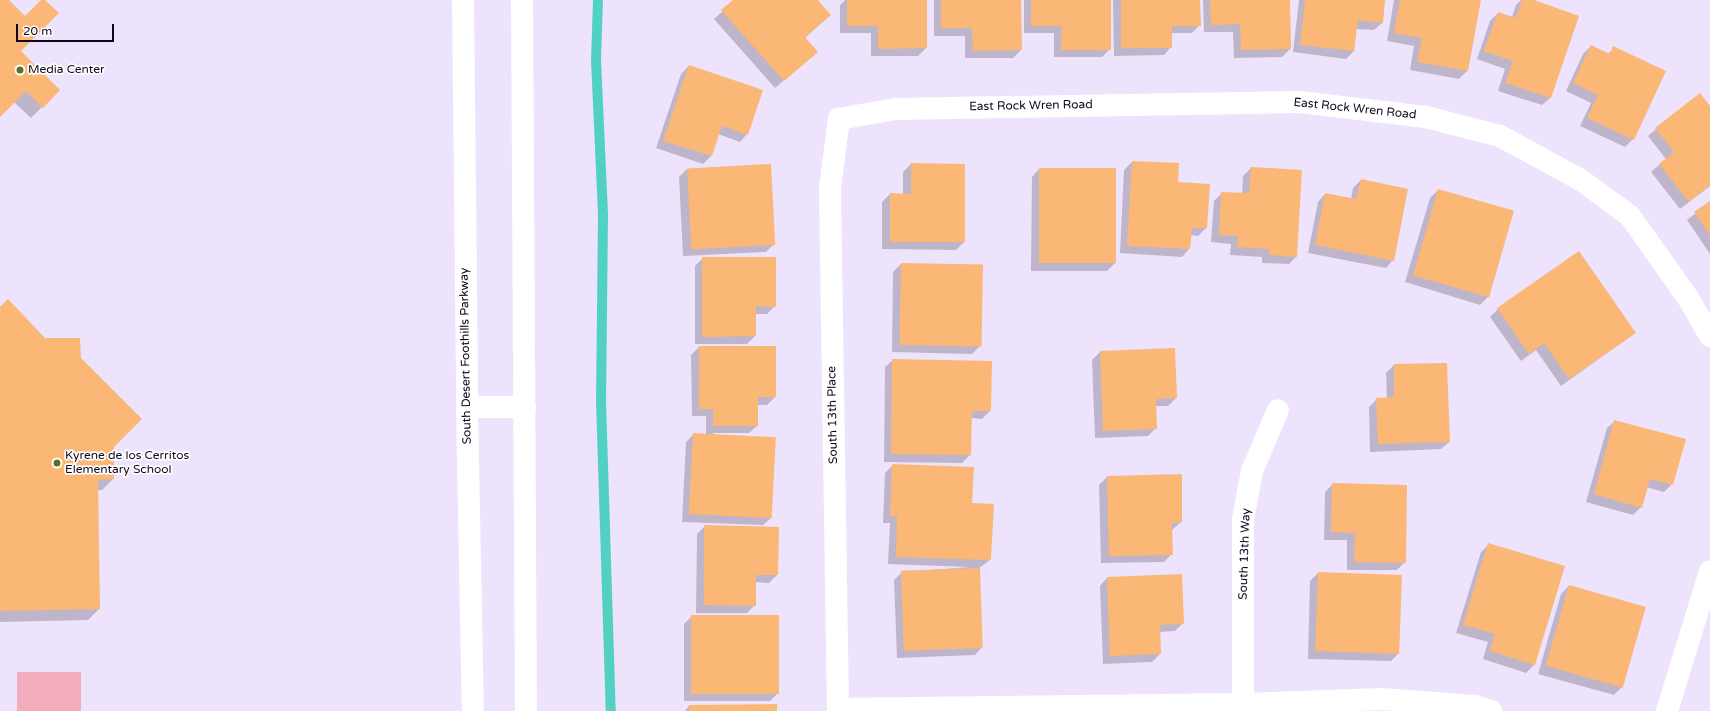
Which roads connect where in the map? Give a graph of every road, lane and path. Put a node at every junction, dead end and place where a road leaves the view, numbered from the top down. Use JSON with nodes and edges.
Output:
{"nodes":[{"id":1,"x":463,"y":0,"type":"edge"},
{"id":2,"x":522,"y":0,"type":"edge"},
{"id":3,"x":839,"y":119,"type":"joint"},
{"id":4,"x":1710,"y":336,"type":"edge"},
{"id":5,"x":467,"y":407,"type":"junction"},
{"id":6,"x":525,"y":407,"type":"junction"},
{"id":7,"x":1278,"y":410,"type":"dead end"},
{"id":8,"x":1710,"y":571,"type":"edge"},
{"id":9,"x":1243,"y":704,"type":"junction"},
{"id":10,"x":838,"y":710,"type":"edge"},
{"id":11,"x":474,"y":711,"type":"edge"},
{"id":12,"x":526,"y":711,"type":"edge"},
{"id":13,"x":1491,"y":711,"type":"edge"},
{"id":14,"x":1667,"y":711,"type":"edge"}],
"edges":[{"from":1,"to":5,"type":"street","name":"South Desert Foothills Parkway"},
{"from":2,"to":6,"type":"street"},
{"from":3,"to":4,"type":"street","name":"East Rock Wren Road"},
{"from":3,"to":10,"type":"street","name":"South 13th Place"},
{"from":5,"to":6,"type":"street"},
{"from":5,"to":11,"type":"street","name":"South Desert Foothills Parkway"},
{"from":6,"to":12,"type":"street"},
{"from":7,"to":9,"type":"street","name":"South 13th Way"},
{"from":8,"to":14,"type":"street"},
{"from":9,"to":10,"type":"street"},
{"from":9,"to":13,"type":"street"}]}
